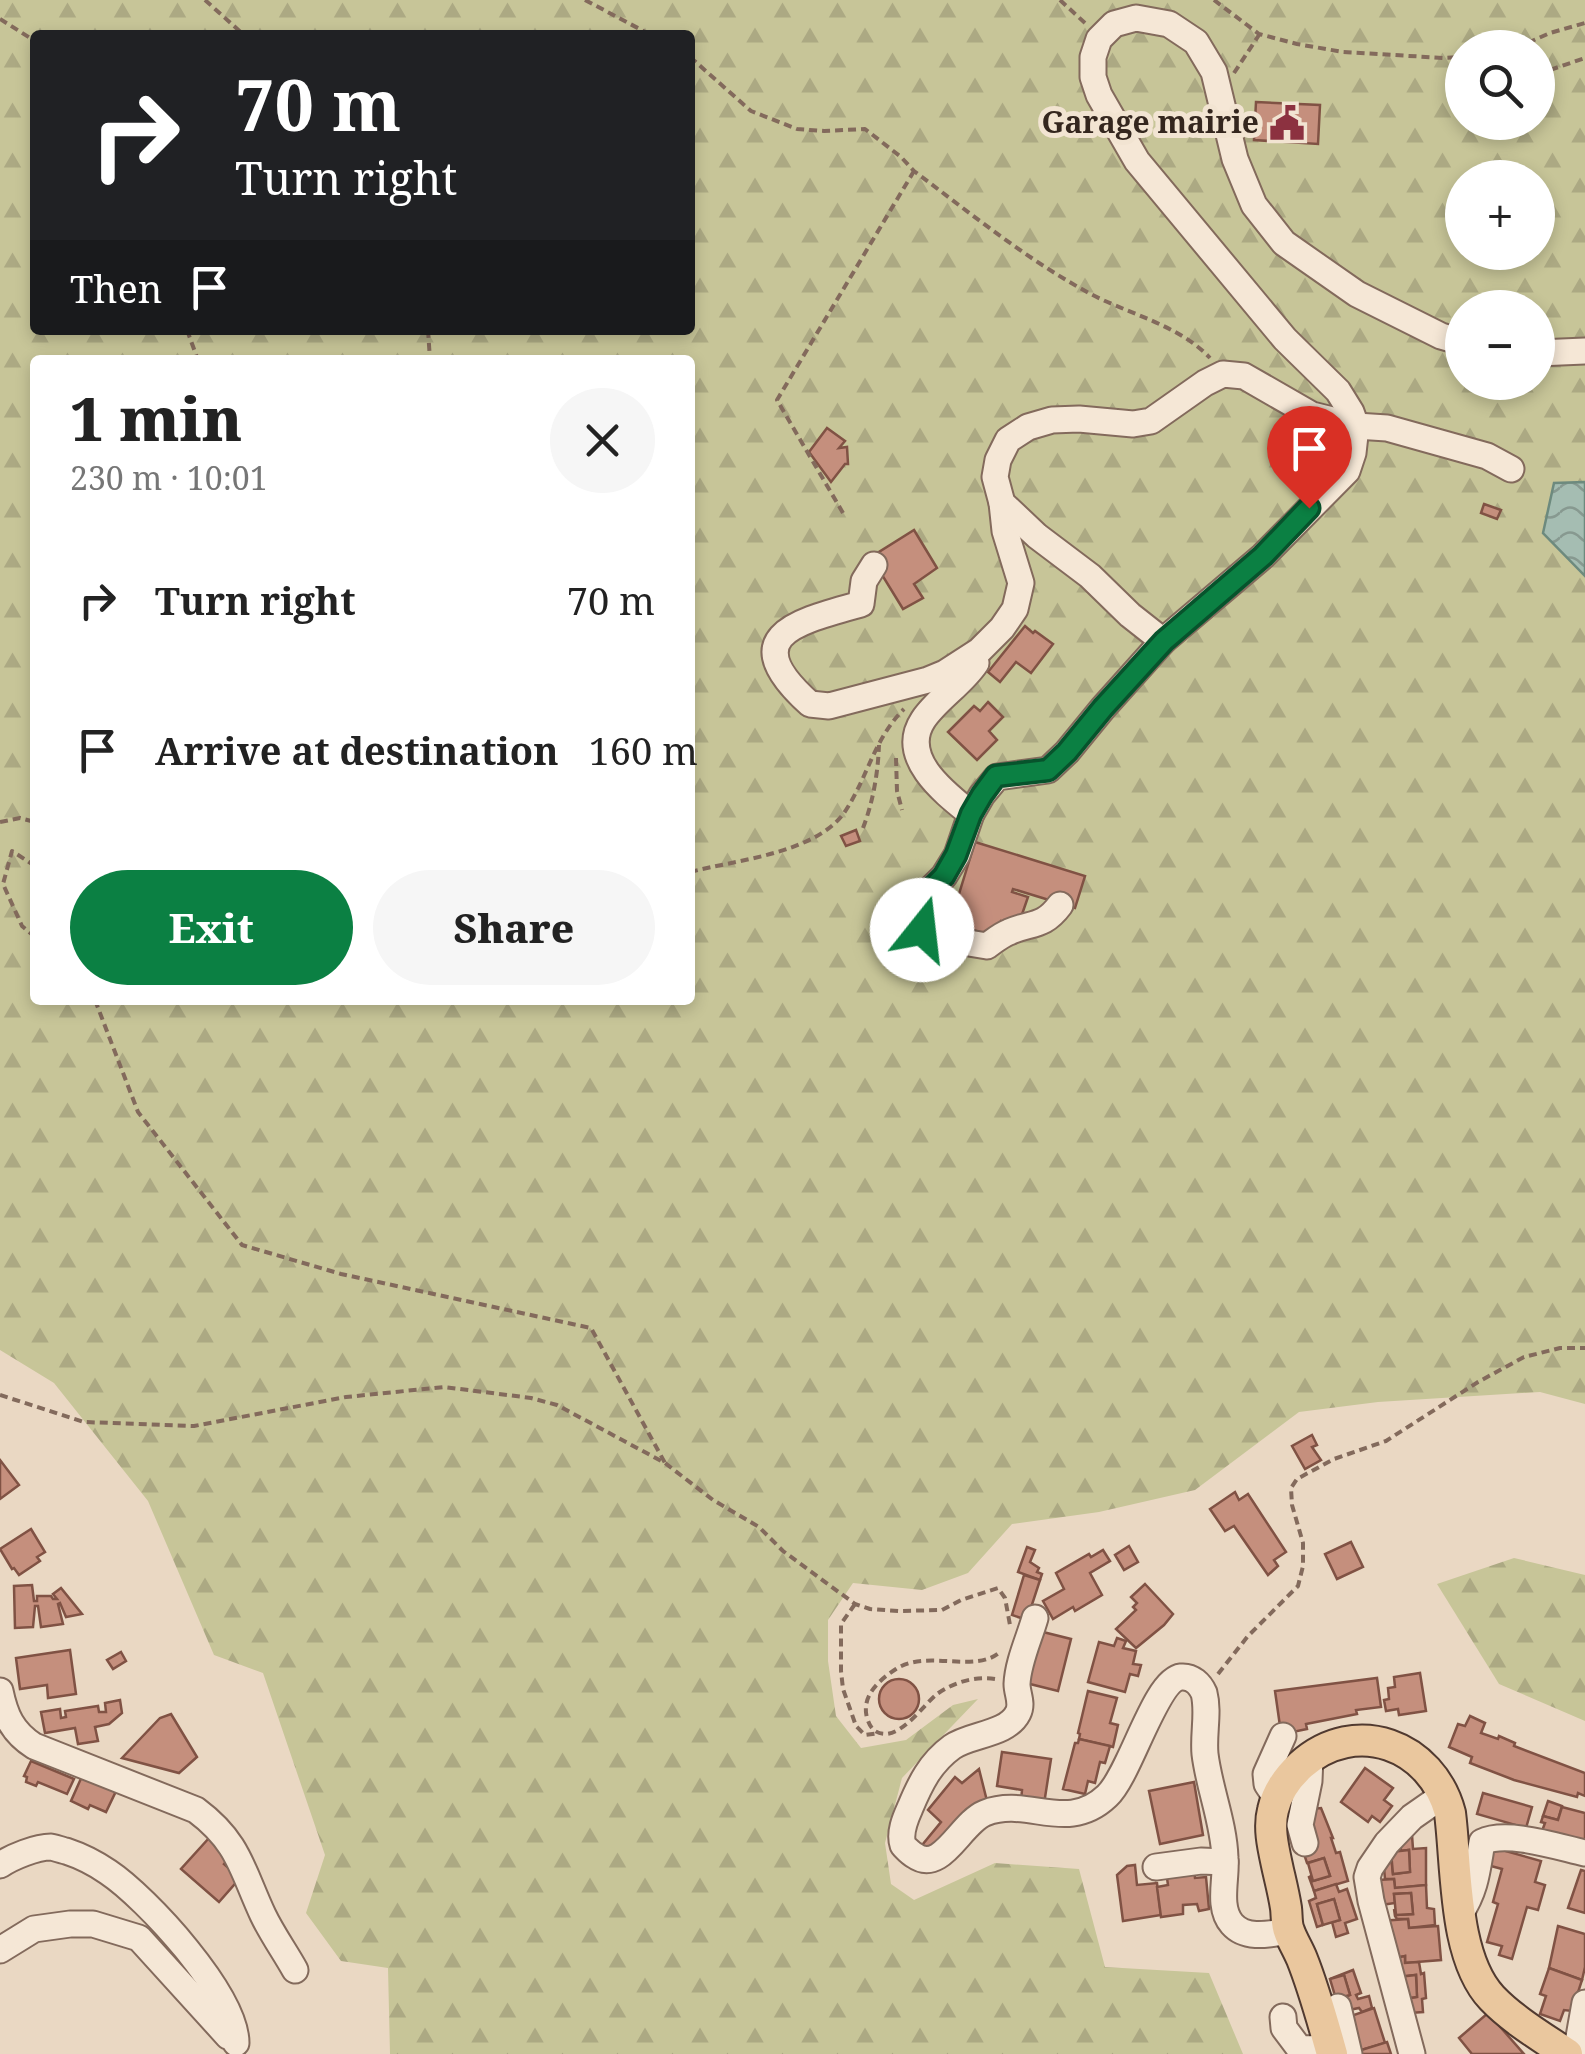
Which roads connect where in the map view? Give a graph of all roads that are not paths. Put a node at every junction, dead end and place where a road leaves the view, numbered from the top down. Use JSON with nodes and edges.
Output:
{"nodes":[{"id":1,"x":1445,"y":337,"type":"edge"},
{"id":2,"x":1585,"y":351,"type":"edge"},
{"id":3,"x":1555,"y":352,"type":"edge"},
{"id":4,"x":1353,"y":419,"type":"junction"},
{"id":5,"x":1511,"y":469,"type":"dead end"},
{"id":6,"x":1002,"y":504,"type":"junction"},
{"id":7,"x":874,"y":565,"type":"dead end"},
{"id":8,"x":1002,"y":628,"type":"junction"},
{"id":9,"x":1164,"y":641,"type":"junction"},
{"id":10,"x":971,"y":814,"type":"junction"},
{"id":11,"x":1060,"y":905,"type":"dead end"},
{"id":12,"x":1035,"y":1618,"type":"dead end"},
{"id":13,"x":0,"y":1691,"type":"edge"},
{"id":14,"x":1284,"y":1736,"type":"dead end"},
{"id":15,"x":1310,"y":1757,"type":"junction"},
{"id":16,"x":1445,"y":1794,"type":"junction"},
{"id":17,"x":1277,"y":1799,"type":"junction"},
{"id":18,"x":1305,"y":1843,"type":"dead end"},
{"id":19,"x":1585,"y":1853,"type":"edge"},
{"id":20,"x":1225,"y":1862,"type":"junction"},
{"id":21,"x":0,"y":1865,"type":"edge"},
{"id":22,"x":1156,"y":1867,"type":"dead end"},
{"id":23,"x":1460,"y":1914,"type":"junction"},
{"id":24,"x":1288,"y":1929,"type":"junction"},
{"id":25,"x":0,"y":1950,"type":"edge"},
{"id":26,"x":295,"y":1970,"type":"dead end"},
{"id":27,"x":1585,"y":2003,"type":"edge"},
{"id":28,"x":1338,"y":2006,"type":"dead end"},
{"id":29,"x":1282,"y":2017,"type":"dead end"},
{"id":30,"x":1585,"y":2043,"type":"edge"},
{"id":31,"x":239,"y":2048,"type":"edge"},
{"id":32,"x":1337,"y":2048,"type":"edge"},
{"id":33,"x":1412,"y":2054,"type":"edge"},
{"id":34,"x":1566,"y":2054,"type":"edge"},
{"id":35,"x":1578,"y":2054,"type":"edge"}],
"edges":[{"from":1,"to":4,"type":"street"},
{"from":2,"to":3,"type":"street"},
{"from":4,"to":5,"type":"street"},
{"from":4,"to":6,"type":"street"},
{"from":4,"to":9,"type":"street"},
{"from":6,"to":8,"type":"street"},
{"from":6,"to":9,"type":"street"},
{"from":7,"to":8,"type":"street"},
{"from":8,"to":10,"type":"street"},
{"from":9,"to":10,"type":"street"},
{"from":10,"to":11,"type":"street"},
{"from":12,"to":20,"type":"street"},
{"from":13,"to":26,"type":"street"},
{"from":14,"to":17,"type":"street"},
{"from":15,"to":16,"type":"main road"},
{"from":15,"to":17,"type":"main road"},
{"from":15,"to":18,"type":"street"},
{"from":16,"to":23,"type":"main road"},
{"from":16,"to":33,"type":"street"},
{"from":17,"to":24,"type":"main road"},
{"from":19,"to":23,"type":"street"},
{"from":20,"to":22,"type":"street"},
{"from":20,"to":24,"type":"street"},
{"from":21,"to":31,"type":"street"},
{"from":23,"to":34,"type":"main road"},
{"from":24,"to":32,"type":"main road"},
{"from":25,"to":31,"type":"street"},
{"from":27,"to":35,"type":"street"},
{"from":28,"to":32,"type":"street"},
{"from":29,"to":32,"type":"street"},
{"from":30,"to":35,"type":"street"}]}
